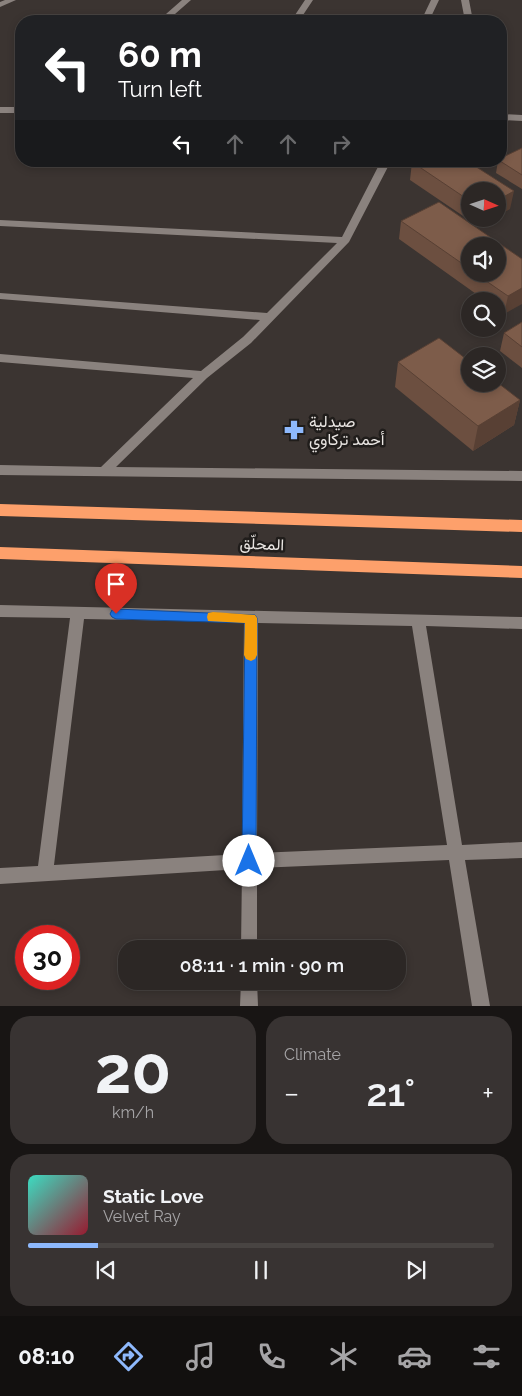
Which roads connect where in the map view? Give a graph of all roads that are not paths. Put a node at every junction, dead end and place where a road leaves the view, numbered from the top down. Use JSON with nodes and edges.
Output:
{"nodes":[{"id":1,"x":12,"y":0,"type":"edge"},
{"id":2,"x":187,"y":0,"type":"edge"},
{"id":3,"x":309,"y":0,"type":"edge"},
{"id":4,"x":435,"y":0,"type":"edge"},
{"id":5,"x":465,"y":0,"type":"edge"},
{"id":6,"x":0,"y":5,"type":"edge"},
{"id":7,"x":169,"y":15,"type":"edge"},
{"id":8,"x":299,"y":15,"type":"edge"},
{"id":9,"x":428,"y":15,"type":"edge"},
{"id":10,"x":468,"y":15,"type":"edge"},
{"id":11,"x":0,"y":110,"type":"edge"},
{"id":12,"x":15,"y":110,"type":"edge"},
{"id":13,"x":507,"y":118,"type":"edge"},
{"id":14,"x":522,"y":118,"type":"edge"},
{"id":15,"x":383,"y":167,"type":"edge"},
{"id":16,"x":0,"y":223,"type":"edge"},
{"id":17,"x":345,"y":240,"type":"junction"},
{"id":18,"x":0,"y":296,"type":"edge"},
{"id":19,"x":268,"y":317,"type":"junction"},
{"id":20,"x":0,"y":358,"type":"edge"},
{"id":21,"x":203,"y":375,"type":"junction"},
{"id":22,"x":0,"y":470,"type":"edge"},
{"id":23,"x":104,"y":471,"type":"junction"},
{"id":24,"x":522,"y":476,"type":"edge"},
{"id":25,"x":0,"y":510,"type":"edge"},
{"id":26,"x":522,"y":526,"type":"edge"},
{"id":27,"x":0,"y":553,"type":"edge"},
{"id":28,"x":522,"y":572,"type":"edge"},
{"id":29,"x":0,"y":611,"type":"edge"},
{"id":30,"x":78,"y":612,"type":"junction"},
{"id":31,"x":251,"y":618,"type":"junction"},
{"id":32,"x":418,"y":621,"type":"junction"},
{"id":33,"x":522,"y":624,"type":"edge"},
{"id":34,"x":522,"y":850,"type":"edge"},
{"id":35,"x":455,"y":854,"type":"junction"},
{"id":36,"x":249,"y":861,"type":"junction"},
{"id":37,"x":45,"y":873,"type":"junction"},
{"id":38,"x":0,"y":876,"type":"edge"},
{"id":39,"x":249,"y":940,"type":"edge"},
{"id":40,"x":249,"y":990,"type":"edge"},
{"id":41,"x":248,"y":1006,"type":"edge"},
{"id":42,"x":481,"y":1006,"type":"edge"}],
"edges":[{"from":1,"to":6,"type":"street"},
{"from":2,"to":7,"type":"street"},
{"from":3,"to":8,"type":"street"},
{"from":4,"to":9,"type":"street"},
{"from":5,"to":10,"type":"street"},
{"from":11,"to":12,"type":"street"},
{"from":13,"to":14,"type":"street"},
{"from":15,"to":17,"type":"street"},
{"from":16,"to":17,"type":"street"},
{"from":17,"to":19,"type":"street"},
{"from":18,"to":19,"type":"street"},
{"from":19,"to":21,"type":"street"},
{"from":20,"to":21,"type":"street"},
{"from":21,"to":23,"type":"street"},
{"from":22,"to":23,"type":"street"},
{"from":23,"to":24,"type":"street"},
{"from":25,"to":26,"type":"highway","name":"المحلّق"},
{"from":27,"to":28,"type":"highway","name":"المحلّق"},
{"from":29,"to":30,"type":"street"},
{"from":30,"to":31,"type":"street"},
{"from":30,"to":37,"type":"street"},
{"from":31,"to":32,"type":"street"},
{"from":31,"to":36,"type":"street"},
{"from":32,"to":33,"type":"street"},
{"from":32,"to":35,"type":"street"},
{"from":34,"to":35,"type":"street"},
{"from":35,"to":36,"type":"street"},
{"from":35,"to":42,"type":"street"},
{"from":36,"to":37,"type":"street"},
{"from":36,"to":39,"type":"street"},
{"from":37,"to":38,"type":"street"},
{"from":40,"to":41,"type":"street"}]}
